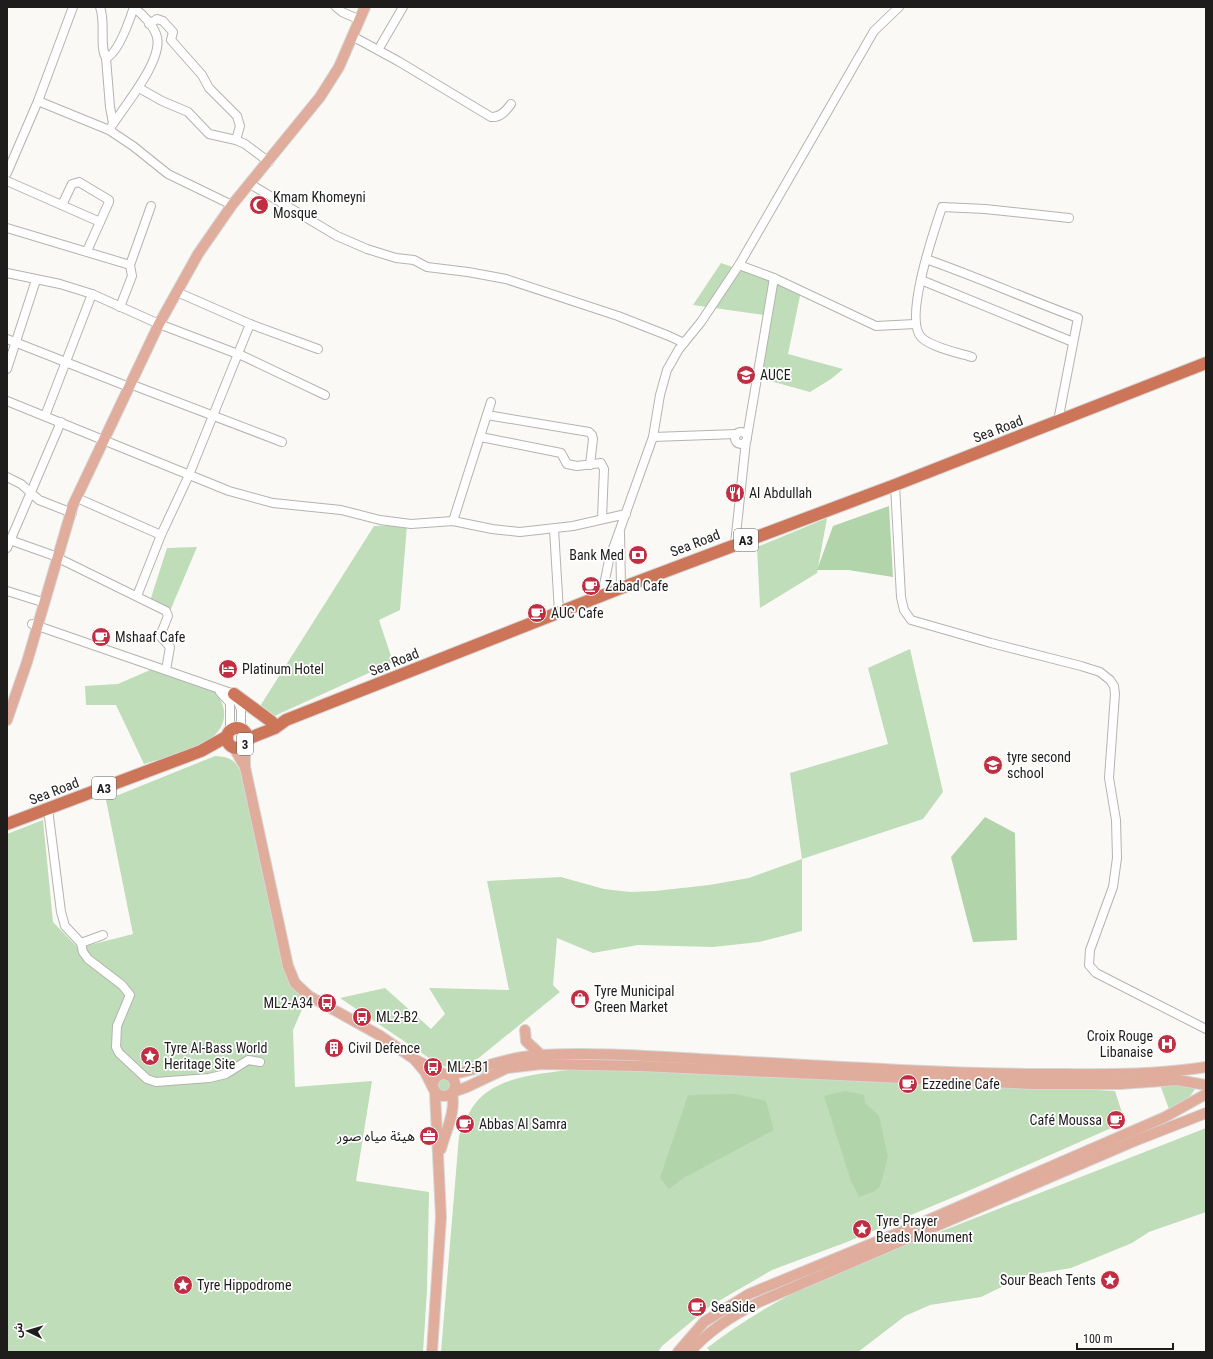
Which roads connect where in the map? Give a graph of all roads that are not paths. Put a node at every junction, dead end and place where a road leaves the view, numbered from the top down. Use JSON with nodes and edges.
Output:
{"nodes":[{"id":1,"x":73,"y":7,"type":"edge"},
{"id":2,"x":100,"y":7,"type":"edge"},
{"id":3,"x":336,"y":7,"type":"edge"},
{"id":4,"x":365,"y":7,"type":"edge"},
{"id":5,"x":403,"y":7,"type":"edge"},
{"id":6,"x":899,"y":7,"type":"edge"},
{"id":7,"x":134,"y":8,"type":"edge"},
{"id":8,"x":360,"y":20,"type":"junction"},
{"id":9,"x":149,"y":24,"type":"junction"},
{"id":10,"x":352,"y":36,"type":"junction"},
{"id":11,"x":378,"y":50,"type":"junction"},
{"id":12,"x":106,"y":58,"type":"junction"},
{"id":13,"x":139,"y":88,"type":"junction"},
{"id":14,"x":38,"y":101,"type":"junction"},
{"id":15,"x":511,"y":104,"type":"dead end"},
{"id":16,"x":113,"y":123,"type":"junction"},
{"id":17,"x":109,"y":130,"type":"junction"},
{"id":18,"x":236,"y":140,"type":"junction"},
{"id":19,"x":269,"y":162,"type":"junction"},
{"id":20,"x":7,"y":174,"type":"edge"},
{"id":21,"x":7,"y":181,"type":"edge"},
{"id":22,"x":250,"y":184,"type":"junction"},
{"id":23,"x":62,"y":205,"type":"junction"},
{"id":24,"x":232,"y":205,"type":"junction"},
{"id":25,"x":151,"y":206,"type":"dead end"},
{"id":26,"x":1069,"y":218,"type":"dead end"},
{"id":27,"x":100,"y":222,"type":"junction"},
{"id":28,"x":7,"y":228,"type":"edge"},
{"id":29,"x":87,"y":251,"type":"junction"},
{"id":30,"x":926,"y":259,"type":"junction"},
{"id":31,"x":130,"y":265,"type":"junction"},
{"id":32,"x":739,"y":265,"type":"junction"},
{"id":33,"x":7,"y":273,"type":"edge"},
{"id":34,"x":774,"y":278,"type":"junction"},
{"id":35,"x":36,"y":280,"type":"junction"},
{"id":36,"x":921,"y":280,"type":"junction"},
{"id":37,"x":177,"y":292,"type":"junction"},
{"id":38,"x":92,"y":294,"type":"junction"},
{"id":39,"x":120,"y":307,"type":"junction"},
{"id":40,"x":159,"y":324,"type":"junction"},
{"id":41,"x":250,"y":324,"type":"junction"},
{"id":42,"x":915,"y":324,"type":"junction"},
{"id":43,"x":7,"y":339,"type":"edge"},
{"id":44,"x":1073,"y":342,"type":"junction"},
{"id":45,"x":17,"y":343,"type":"junction"},
{"id":46,"x":684,"y":343,"type":"junction"},
{"id":47,"x":318,"y":350,"type":"dead end"},
{"id":48,"x":237,"y":354,"type":"junction"},
{"id":49,"x":972,"y":357,"type":"dead end"},
{"id":50,"x":67,"y":363,"type":"junction"},
{"id":51,"x":1206,"y":363,"type":"edge"},
{"id":52,"x":7,"y":368,"type":"edge"},
{"id":53,"x":130,"y":386,"type":"junction"},
{"id":54,"x":325,"y":395,"type":"dead end"},
{"id":55,"x":7,"y":401,"type":"edge"},
{"id":56,"x":491,"y":402,"type":"dead end"},
{"id":57,"x":213,"y":415,"type":"junction"},
{"id":58,"x":488,"y":415,"type":"junction"},
{"id":59,"x":45,"y":416,"type":"junction"},
{"id":60,"x":1058,"y":421,"type":"junction"},
{"id":61,"x":61,"y":422,"type":"junction"},
{"id":62,"x":481,"y":437,"type":"junction"},
{"id":63,"x":653,"y":437,"type":"junction"},
{"id":64,"x":740,"y":438,"type":"junction"},
{"id":65,"x":104,"y":439,"type":"junction"},
{"id":66,"x":282,"y":442,"type":"dead end"},
{"id":67,"x":590,"y":465,"type":"junction"},
{"id":68,"x":189,"y":475,"type":"junction"},
{"id":69,"x":7,"y":477,"type":"edge"},
{"id":70,"x":895,"y":485,"type":"junction"},
{"id":71,"x":30,"y":493,"type":"junction"},
{"id":72,"x":72,"y":507,"type":"junction"},
{"id":73,"x":626,"y":514,"type":"junction"},
{"id":74,"x":602,"y":519,"type":"junction"},
{"id":75,"x":453,"y":521,"type":"junction"},
{"id":76,"x":554,"y":529,"type":"junction"},
{"id":77,"x":619,"y":530,"type":"junction"},
{"id":78,"x":161,"y":535,"type":"junction"},
{"id":79,"x":8,"y":542,"type":"edge"},
{"id":80,"x":735,"y":544,"type":"junction"},
{"id":81,"x":55,"y":556,"type":"junction"},
{"id":82,"x":620,"y":588,"type":"junction"},
{"id":83,"x":7,"y":591,"type":"edge"},
{"id":84,"x":602,"y":595,"type":"junction"},
{"id":85,"x":137,"y":596,"type":"junction"},
{"id":86,"x":39,"y":601,"type":"junction"},
{"id":87,"x":559,"y":612,"type":"junction"},
{"id":88,"x":35,"y":625,"type":"junction"},
{"id":89,"x":166,"y":670,"type":"junction"},
{"id":90,"x":218,"y":690,"type":"junction"},
{"id":91,"x":234,"y":694,"type":"junction"},
{"id":92,"x":7,"y":707,"type":"edge"},
{"id":93,"x":7,"y":718,"type":"edge"},
{"id":94,"x":286,"y":720,"type":"junction"},
{"id":95,"x":272,"y":722,"type":"junction"},
{"id":96,"x":238,"y":738,"type":"junction"},
{"id":97,"x":48,"y":809,"type":"junction"},
{"id":98,"x":7,"y":824,"type":"edge"},
{"id":99,"x":103,"y":935,"type":"dead end"},
{"id":100,"x":80,"y":943,"type":"junction"},
{"id":101,"x":1206,"y":1029,"type":"edge"},
{"id":102,"x":525,"y":1030,"type":"dead end"},
{"id":103,"x":541,"y":1055,"type":"junction"},
{"id":104,"x":414,"y":1059,"type":"junction"},
{"id":105,"x":565,"y":1059,"type":"junction"},
{"id":106,"x":260,"y":1062,"type":"dead end"},
{"id":107,"x":1206,"y":1067,"type":"edge"},
{"id":108,"x":446,"y":1074,"type":"junction"},
{"id":109,"x":1155,"y":1077,"type":"junction"},
{"id":110,"x":1206,"y":1085,"type":"edge"},
{"id":111,"x":434,"y":1090,"type":"junction"},
{"id":112,"x":452,"y":1093,"type":"junction"},
{"id":113,"x":1206,"y":1094,"type":"edge"},
{"id":114,"x":1206,"y":1113,"type":"edge"},
{"id":115,"x":439,"y":1159,"type":"junction"},
{"id":116,"x":432,"y":1352,"type":"edge"},
{"id":117,"x":678,"y":1352,"type":"edge"},
{"id":118,"x":690,"y":1352,"type":"edge"}],
"edges":[{"from":1,"to":14,"type":"street"},
{"from":2,"to":12,"type":"street"},
{"from":3,"to":8,"type":"street"},
{"from":4,"to":8,"type":"main road"},
{"from":5,"to":11,"type":"street"},
{"from":6,"to":32,"type":"street"},
{"from":7,"to":9,"type":"street"},
{"from":7,"to":12,"type":"street"},
{"from":8,"to":10,"type":"main road"},
{"from":9,"to":13,"type":"street"},
{"from":9,"to":18,"type":"street"},
{"from":10,"to":11,"type":"street"},
{"from":10,"to":19,"type":"main road"},
{"from":11,"to":15,"type":"street"},
{"from":12,"to":16,"type":"street"},
{"from":13,"to":16,"type":"street"},
{"from":13,"to":18,"type":"street"},
{"from":14,"to":17,"type":"street"},
{"from":14,"to":20,"type":"street"},
{"from":16,"to":17,"type":"street"},
{"from":17,"to":24,"type":"street"},
{"from":18,"to":19,"type":"street"},
{"from":19,"to":22,"type":"main road"},
{"from":21,"to":23,"type":"street"},
{"from":22,"to":24,"type":"main road"},
{"from":22,"to":46,"type":"street"},
{"from":23,"to":27,"type":"street"},
{"from":23,"to":27,"type":"street"},
{"from":24,"to":37,"type":"main road"},
{"from":25,"to":31,"type":"street"},
{"from":26,"to":30,"type":"street"},
{"from":27,"to":29,"type":"street"},
{"from":28,"to":29,"type":"street"},
{"from":29,"to":31,"type":"street"},
{"from":30,"to":36,"type":"street"},
{"from":30,"to":44,"type":"street"},
{"from":31,"to":39,"type":"street"},
{"from":32,"to":34,"type":"street"},
{"from":32,"to":46,"type":"street"},
{"from":33,"to":35,"type":"street"},
{"from":34,"to":42,"type":"street"},
{"from":34,"to":64,"type":"street"},
{"from":35,"to":38,"type":"street"},
{"from":35,"to":45,"type":"street"},
{"from":36,"to":42,"type":"street"},
{"from":36,"to":44,"type":"street"},
{"from":37,"to":40,"type":"main road"},
{"from":37,"to":41,"type":"street"},
{"from":38,"to":39,"type":"street"},
{"from":38,"to":50,"type":"street"},
{"from":39,"to":40,"type":"street"},
{"from":40,"to":48,"type":"street"},
{"from":40,"to":53,"type":"main road"},
{"from":41,"to":47,"type":"street"},
{"from":41,"to":48,"type":"street"},
{"from":42,"to":49,"type":"street"},
{"from":43,"to":45,"type":"street"},
{"from":44,"to":60,"type":"street"},
{"from":45,"to":50,"type":"street"},
{"from":45,"to":52,"type":"street"},
{"from":46,"to":63,"type":"street"},
{"from":48,"to":54,"type":"street"},
{"from":48,"to":57,"type":"street"},
{"from":50,"to":53,"type":"street"},
{"from":50,"to":59,"type":"street"},
{"from":51,"to":60,"type":"highway","name":"Sea Road","number":"A3"},
{"from":53,"to":57,"type":"street"},
{"from":53,"to":65,"type":"main road"},
{"from":55,"to":59,"type":"street"},
{"from":56,"to":58,"type":"street"},
{"from":57,"to":66,"type":"street"},
{"from":57,"to":68,"type":"street"},
{"from":58,"to":62,"type":"street"},
{"from":58,"to":67,"type":"street"},
{"from":59,"to":61,"type":"street"},
{"from":60,"to":70,"type":"highway","name":"Sea Road","number":"A3"},
{"from":61,"to":65,"type":"street"},
{"from":61,"to":71,"type":"street"},
{"from":62,"to":67,"type":"street"},
{"from":62,"to":75,"type":"street"},
{"from":63,"to":64,"type":"street"},
{"from":63,"to":73,"type":"street"},
{"from":64,"to":80,"type":"street"},
{"from":65,"to":68,"type":"street"},
{"from":65,"to":72,"type":"main road"},
{"from":67,"to":74,"type":"street"},
{"from":68,"to":75,"type":"street"},
{"from":68,"to":78,"type":"street"},
{"from":69,"to":71,"type":"street"},
{"from":70,"to":80,"type":"highway","name":"Sea Road","number":"A3"},
{"from":70,"to":101,"type":"street"},
{"from":71,"to":72,"type":"street"},
{"from":71,"to":79,"type":"street"},
{"from":72,"to":78,"type":"street"},
{"from":72,"to":81,"type":"main road"},
{"from":73,"to":74,"type":"street"},
{"from":73,"to":77,"type":"street"},
{"from":74,"to":76,"type":"street"},
{"from":75,"to":76,"type":"street"},
{"from":76,"to":87,"type":"street"},
{"from":77,"to":82,"type":"street"},
{"from":77,"to":84,"type":"street"},
{"from":78,"to":85,"type":"street"},
{"from":79,"to":81,"type":"street"},
{"from":80,"to":82,"type":"highway","name":"Sea Road","number":"A3"},
{"from":81,"to":85,"type":"street"},
{"from":81,"to":86,"type":"main road"},
{"from":81,"to":88,"type":"main road"},
{"from":82,"to":84,"type":"highway","name":"Sea Road","number":"A3"},
{"from":83,"to":86,"type":"street"},
{"from":84,"to":87,"type":"highway","name":"Sea Road","number":"A3"},
{"from":85,"to":89,"type":"street"},
{"from":86,"to":88,"type":"main road"},
{"from":87,"to":94,"type":"highway","name":"Sea Road","number":"A3"},
{"from":88,"to":89,"type":"street"},
{"from":88,"to":92,"type":"main road"},
{"from":88,"to":93,"type":"main road"},
{"from":89,"to":90,"type":"street"},
{"from":90,"to":91,"type":"street"},
{"from":90,"to":96,"type":"street"},
{"from":91,"to":95,"type":"highway"},
{"from":91,"to":96,"type":"street"},
{"from":94,"to":95,"type":"highway","name":"Sea Road","number":"A3"},
{"from":94,"to":96,"type":"highway","name":"Sea Road","number":"A3"},
{"from":95,"to":96,"type":"highway","name":"Sea Road","number":"A3"},
{"from":96,"to":97,"type":"highway","name":"Sea Road","number":"A3"},
{"from":96,"to":104,"type":"main road"},
{"from":97,"to":98,"type":"highway","name":"Sea Road","number":"A3"},
{"from":97,"to":100,"type":"street"},
{"from":99,"to":100,"type":"street"},
{"from":100,"to":106,"type":"street"},
{"from":102,"to":103,"type":"main road"},
{"from":103,"to":105,"type":"main road"},
{"from":103,"to":108,"type":"main road"},
{"from":104,"to":108,"type":"main road"},
{"from":104,"to":111,"type":"main road"},
{"from":105,"to":109,"type":"main road"},
{"from":105,"to":112,"type":"main road"},
{"from":107,"to":109,"type":"main road"},
{"from":108,"to":111,"type":"main road"},
{"from":108,"to":112,"type":"main road"},
{"from":109,"to":110,"type":"main road"},
{"from":111,"to":112,"type":"main road"},
{"from":111,"to":115,"type":"main road"},
{"from":112,"to":115,"type":"main road"},
{"from":113,"to":117,"type":"main road"},
{"from":114,"to":118,"type":"main road"},
{"from":115,"to":116,"type":"main road"}]}
